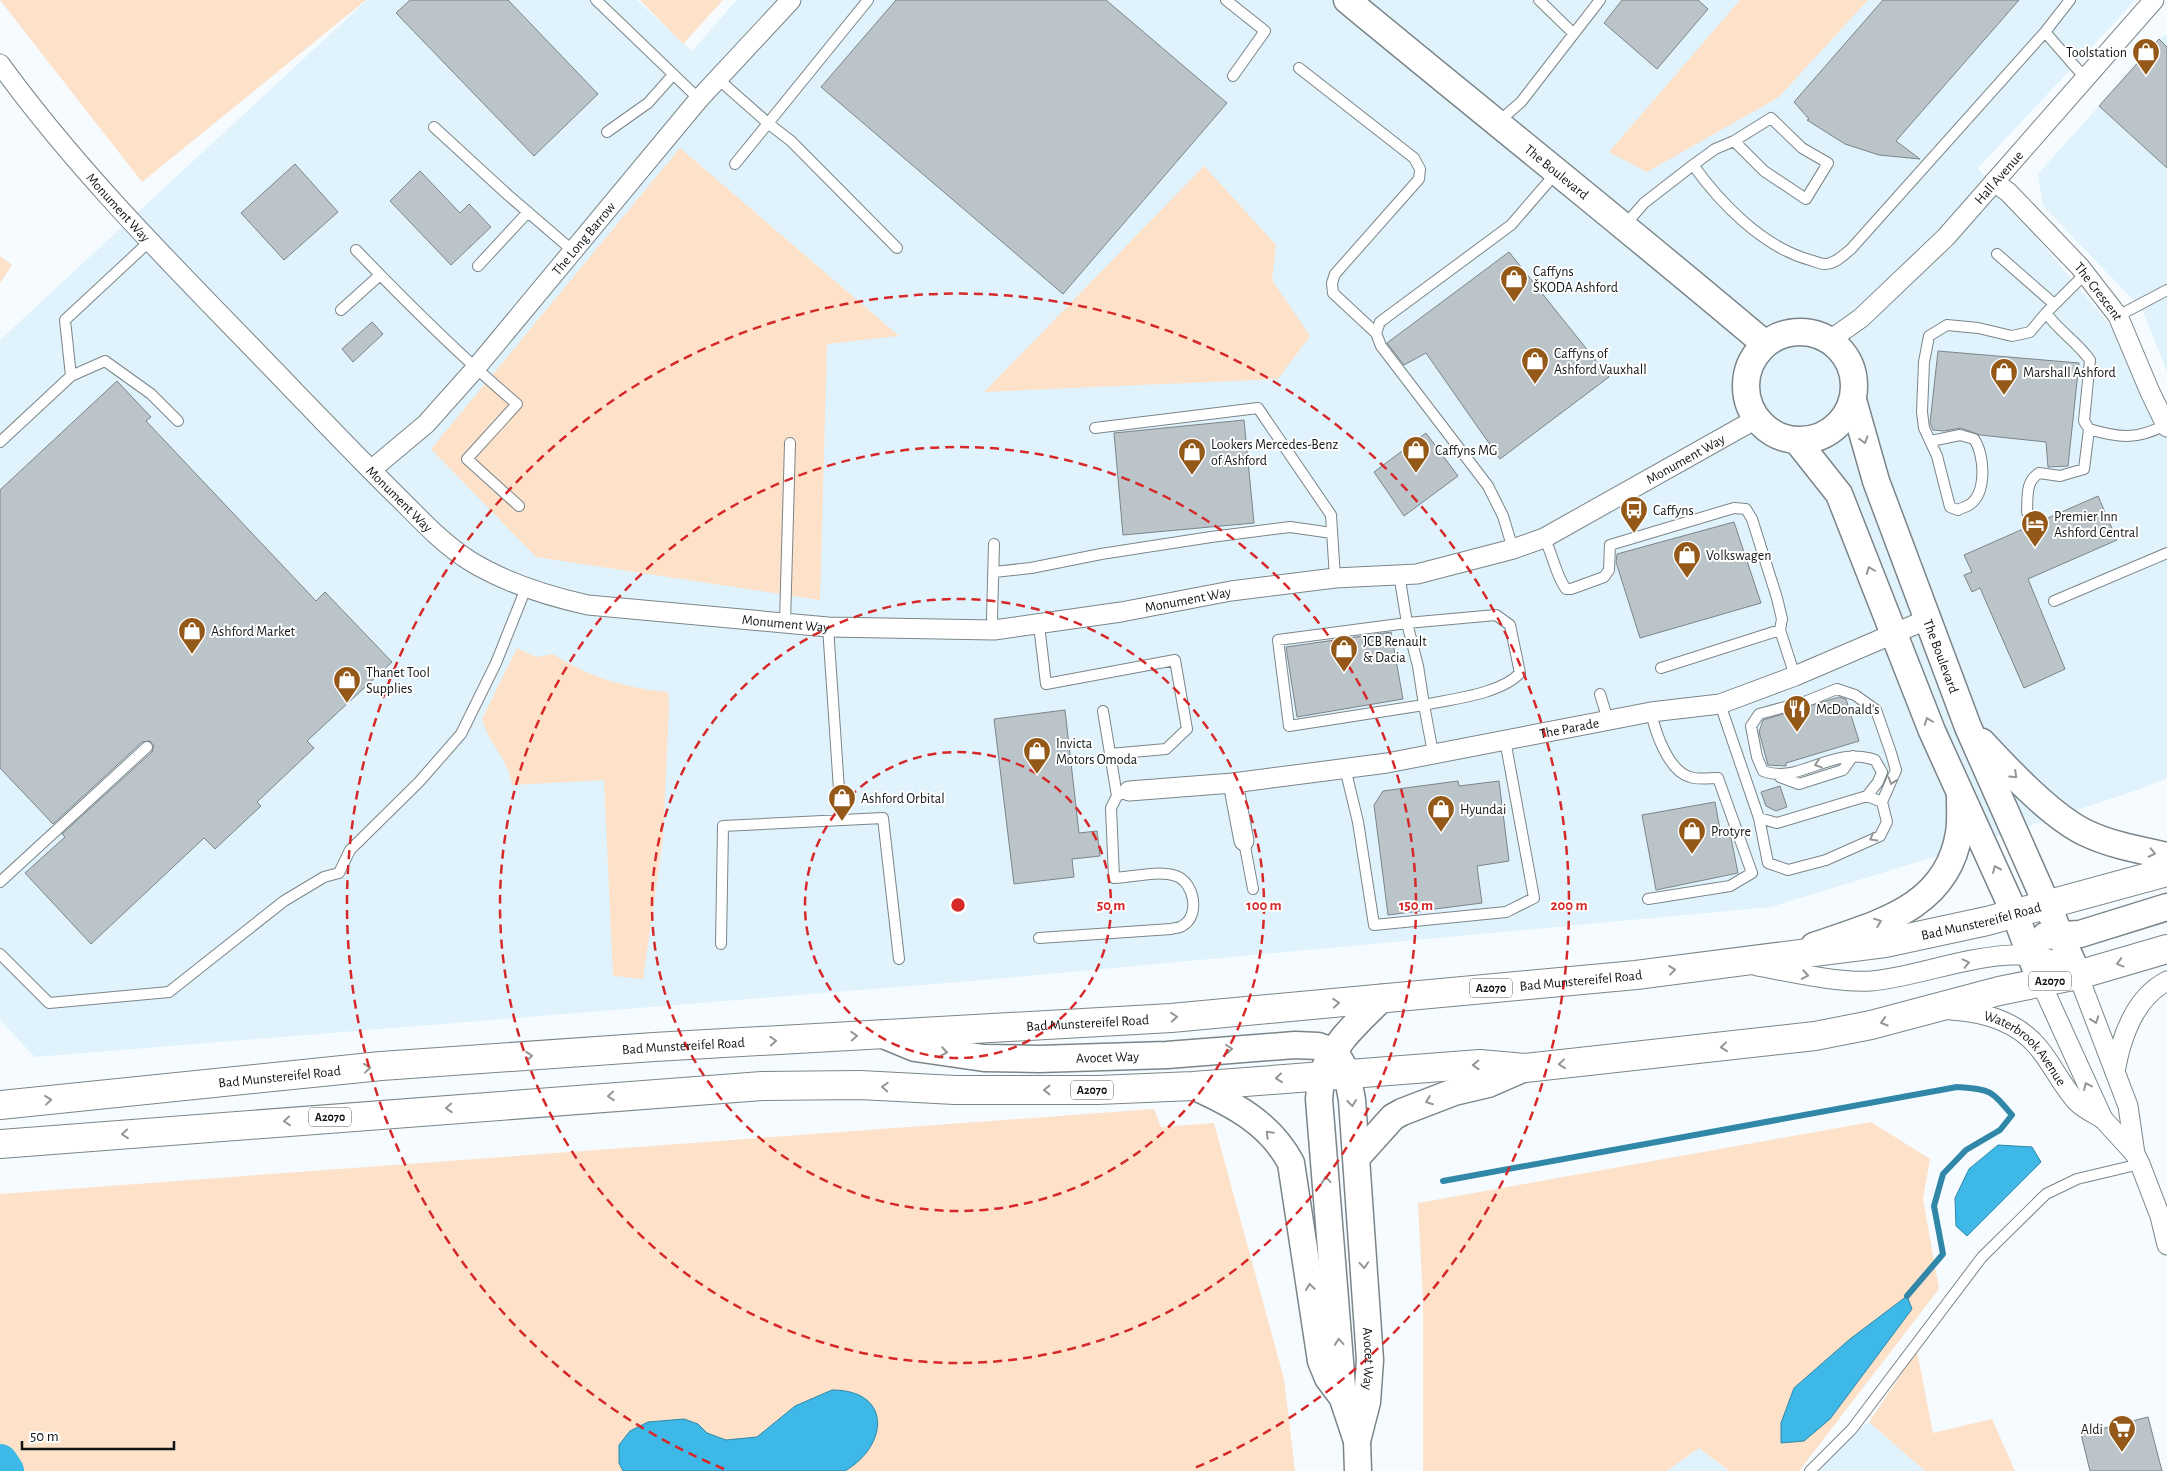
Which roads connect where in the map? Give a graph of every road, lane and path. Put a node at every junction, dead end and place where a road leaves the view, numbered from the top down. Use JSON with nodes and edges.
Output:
{"nodes":[{"id":1,"x":596,"y":0,"type":"edge"},
{"id":2,"x":791,"y":0,"type":"edge"},
{"id":3,"x":868,"y":0,"type":"edge"},
{"id":4,"x":1226,"y":0,"type":"edge"},
{"id":5,"x":1347,"y":0,"type":"edge"},
{"id":6,"x":1539,"y":0,"type":"edge"},
{"id":7,"x":1600,"y":0,"type":"edge"},
{"id":8,"x":2070,"y":0,"type":"edge"},
{"id":9,"x":2154,"y":0,"type":"edge"},
{"id":10,"x":2045,"y":32,"type":"junction"},
{"id":11,"x":1573,"y":33,"type":"junction"},
{"id":12,"x":0,"y":64,"type":"edge"},
{"id":13,"x":1299,"y":68,"type":"dead end"},
{"id":14,"x":672,"y":76,"type":"junction"},
{"id":15,"x":1233,"y":76,"type":"dead end"},
{"id":16,"x":718,"y":79,"type":"junction"},
{"id":17,"x":2086,"y":79,"type":"junction"},
{"id":18,"x":699,"y":99,"type":"junction"},
{"id":19,"x":768,"y":124,"type":"junction"},
{"id":20,"x":1496,"y":124,"type":"junction"},
{"id":21,"x":434,"y":127,"type":"dead end"},
{"id":22,"x":607,"y":132,"type":"dead end"},
{"id":23,"x":1734,"y":141,"type":"junction"},
{"id":24,"x":734,"y":164,"type":"dead end"},
{"id":25,"x":1693,"y":165,"type":"junction"},
{"id":26,"x":1556,"y":173,"type":"junction"},
{"id":27,"x":1994,"y":182,"type":"junction"},
{"id":28,"x":528,"y":212,"type":"junction"},
{"id":29,"x":1625,"y":225,"type":"junction"},
{"id":30,"x":151,"y":240,"type":"junction"},
{"id":31,"x":897,"y":248,"type":"dead end"},
{"id":32,"x":356,"y":250,"type":"dead end"},
{"id":33,"x":572,"y":250,"type":"junction"},
{"id":34,"x":1997,"y":254,"type":"dead end"},
{"id":35,"x":478,"y":266,"type":"dead end"},
{"id":36,"x":2086,"y":273,"type":"junction"},
{"id":37,"x":380,"y":275,"type":"junction"},
{"id":38,"x":2167,"y":290,"type":"edge"},
{"id":39,"x":2054,"y":304,"type":"junction"},
{"id":40,"x":341,"y":310,"type":"dead end"},
{"id":41,"x":2046,"y":312,"type":"junction"},
{"id":42,"x":2118,"y":316,"type":"junction"},
{"id":43,"x":1376,"y":333,"type":"junction"},
{"id":44,"x":1830,"y":340,"type":"junction"},
{"id":45,"x":1765,"y":344,"type":"junction"},
{"id":46,"x":475,"y":369,"type":"junction"},
{"id":47,"x":71,"y":376,"type":"junction"},
{"id":48,"x":1853,"y":400,"type":"junction"},
{"id":49,"x":1756,"y":419,"type":"junction"},
{"id":50,"x":178,"y":421,"type":"dead end"},
{"id":51,"x":2166,"y":426,"type":"edge"},
{"id":52,"x":1095,"y":428,"type":"dead end"},
{"id":53,"x":2089,"y":429,"type":"junction"},
{"id":54,"x":1797,"y":441,"type":"junction"},
{"id":55,"x":1931,"y":441,"type":"junction"},
{"id":56,"x":0,"y":442,"type":"edge"},
{"id":57,"x":790,"y":443,"type":"dead end"},
{"id":58,"x":371,"y":470,"type":"junction"},
{"id":59,"x":519,"y":506,"type":"dead end"},
{"id":60,"x":2027,"y":512,"type":"dead end"},
{"id":61,"x":1332,"y":533,"type":"junction"},
{"id":62,"x":1544,"y":538,"type":"junction"},
{"id":63,"x":994,"y":544,"type":"dead end"},
{"id":64,"x":1513,"y":549,"type":"junction"},
{"id":65,"x":2167,"y":553,"type":"edge"},
{"id":66,"x":994,"y":572,"type":"junction"},
{"id":67,"x":1400,"y":574,"type":"junction"},
{"id":68,"x":1336,"y":578,"type":"junction"},
{"id":69,"x":526,"y":588,"type":"junction"},
{"id":70,"x":2054,"y":601,"type":"dead end"},
{"id":71,"x":1928,"y":619,"type":"junction"},
{"id":72,"x":785,"y":623,"type":"junction"},
{"id":73,"x":1407,"y":623,"type":"junction"},
{"id":74,"x":1039,"y":625,"type":"junction"},
{"id":75,"x":828,"y":627,"type":"junction"},
{"id":76,"x":994,"y":630,"type":"junction"},
{"id":77,"x":1780,"y":630,"type":"junction"},
{"id":78,"x":1894,"y":633,"type":"junction"},
{"id":79,"x":1661,"y":668,"type":"dead end"},
{"id":80,"x":1795,"y":676,"type":"junction"},
{"id":81,"x":1600,"y":694,"type":"dead end"},
{"id":82,"x":1720,"y":704,"type":"junction"},
{"id":83,"x":1424,"y":705,"type":"junction"},
{"id":84,"x":1103,"y":711,"type":"dead end"},
{"id":85,"x":1651,"y":712,"type":"junction"},
{"id":86,"x":1608,"y":720,"type":"junction"},
{"id":87,"x":1968,"y":727,"type":"junction"},
{"id":88,"x":1505,"y":740,"type":"junction"},
{"id":89,"x":147,"y":747,"type":"dead end"},
{"id":90,"x":1433,"y":753,"type":"junction"},
{"id":91,"x":1110,"y":754,"type":"junction"},
{"id":92,"x":1345,"y":768,"type":"junction"},
{"id":93,"x":1233,"y":784,"type":"junction"},
{"id":94,"x":1123,"y":794,"type":"junction"},
{"id":95,"x":1961,"y":794,"type":"junction"},
{"id":96,"x":1867,"y":796,"type":"junction"},
{"id":97,"x":1882,"y":802,"type":"junction"},
{"id":98,"x":1759,"y":818,"type":"junction"},
{"id":99,"x":841,"y":820,"type":"junction"},
{"id":100,"x":1244,"y":841,"type":"joint"},
{"id":101,"x":2167,"y":856,"type":"edge"},
{"id":102,"x":2167,"y":872,"type":"edge"},
{"id":103,"x":0,"y":882,"type":"edge"},
{"id":104,"x":1253,"y":889,"type":"dead end"},
{"id":105,"x":1648,"y":899,"type":"dead end"},
{"id":106,"x":2049,"y":905,"type":"junction"},
{"id":107,"x":2167,"y":907,"type":"edge"},
{"id":108,"x":2015,"y":914,"type":"junction"},
{"id":109,"x":2062,"y":935,"type":"junction"},
{"id":110,"x":1038,"y":938,"type":"dead end"},
{"id":111,"x":722,"y":944,"type":"dead end"},
{"id":112,"x":2167,"y":949,"type":"edge"},
{"id":113,"x":0,"y":954,"type":"edge"},
{"id":114,"x":2030,"y":954,"type":"junction"},
{"id":115,"x":1783,"y":957,"type":"junction"},
{"id":116,"x":899,"y":959,"type":"dead end"},
{"id":117,"x":1740,"y":962,"type":"junction"},
{"id":118,"x":2078,"y":974,"type":"junction"},
{"id":119,"x":2167,"y":981,"type":"edge"},
{"id":120,"x":2041,"y":983,"type":"junction"},
{"id":121,"x":1382,"y":998,"type":"junction"},
{"id":122,"x":1931,"y":1008,"type":"junction"},
{"id":123,"x":881,"y":1034,"type":"junction"},
{"id":124,"x":1335,"y":1067,"type":"junction"},
{"id":125,"x":1525,"y":1068,"type":"junction"},
{"id":126,"x":2115,"y":1072,"type":"junction"},
{"id":127,"x":1193,"y":1086,"type":"junction"},
{"id":128,"x":0,"y":1105,"type":"edge"},
{"id":129,"x":2103,"y":1119,"type":"junction"},
{"id":130,"x":0,"y":1144,"type":"edge"},
{"id":131,"x":1357,"y":1157,"type":"junction"},
{"id":132,"x":2138,"y":1159,"type":"junction"},
{"id":133,"x":2167,"y":1245,"type":"edge"},
{"id":134,"x":1343,"y":1399,"type":"junction"},
{"id":135,"x":1357,"y":1441,"type":"junction"},
{"id":136,"x":1358,"y":1471,"type":"edge"},
{"id":137,"x":1810,"y":1471,"type":"edge"}],
"edges":[{"from":1,"to":14,"type":"lane"},
{"from":2,"to":16,"type":"street","name":"The Long Barrow"},
{"from":3,"to":19,"type":"lane"},
{"from":4,"to":15,"type":"lane"},
{"from":5,"to":20,"type":"street","name":"The Boulevard"},
{"from":6,"to":11,"type":"lane"},
{"from":7,"to":11,"type":"lane"},
{"from":8,"to":10,"type":"lane"},
{"from":9,"to":17,"type":"street","name":"Hall Avenue"},
{"from":10,"to":17,"type":"lane"},
{"from":10,"to":25,"type":"lane"},
{"from":11,"to":20,"type":"lane"},
{"from":12,"to":30,"type":"street","name":"Monument Way"},
{"from":13,"to":43,"type":"lane"},
{"from":14,"to":18,"type":"lane"},
{"from":14,"to":22,"type":"lane"},
{"from":16,"to":18,"type":"street","name":"The Long Barrow"},
{"from":16,"to":19,"type":"lane"},
{"from":17,"to":27,"type":"street","name":"Hall Avenue"},
{"from":18,"to":33,"type":"street","name":"The Long Barrow"},
{"from":19,"to":24,"type":"lane"},
{"from":19,"to":31,"type":"lane"},
{"from":20,"to":26,"type":"street","name":"The Boulevard"},
{"from":21,"to":28,"type":"lane"},
{"from":23,"to":23,"type":"lane"},
{"from":23,"to":25,"type":"lane"},
{"from":25,"to":29,"type":"lane"},
{"from":26,"to":29,"type":"street","name":"The Boulevard"},
{"from":26,"to":43,"type":"lane"},
{"from":27,"to":36,"type":"street","name":"The Crescent"},
{"from":27,"to":44,"type":"street","name":"Hall Avenue"},
{"from":28,"to":33,"type":"lane"},
{"from":28,"to":35,"type":"lane"},
{"from":29,"to":45,"type":"street","name":"The Boulevard"},
{"from":30,"to":47,"type":"lane"},
{"from":30,"to":58,"type":"street","name":"Monument Way"},
{"from":32,"to":37,"type":"lane"},
{"from":33,"to":46,"type":"street","name":"The Long Barrow"},
{"from":34,"to":39,"type":"lane"},
{"from":36,"to":39,"type":"lane"},
{"from":36,"to":42,"type":"street","name":"The Crescent"},
{"from":37,"to":40,"type":"lane"},
{"from":37,"to":46,"type":"lane"},
{"from":38,"to":42,"type":"lane"},
{"from":39,"to":41,"type":"lane"},
{"from":41,"to":53,"type":"lane"},
{"from":41,"to":55,"type":"lane"},
{"from":42,"to":51,"type":"street","name":"The Crescent"},
{"from":43,"to":64,"type":"lane"},
{"from":44,"to":45,"type":"street"},
{"from":44,"to":48,"type":"street"},
{"from":45,"to":49,"type":"street"},
{"from":46,"to":58,"type":"street","name":"The Long Barrow"},
{"from":46,"to":59,"type":"lane"},
{"from":47,"to":50,"type":"lane"},
{"from":47,"to":56,"type":"lane"},
{"from":48,"to":54,"type":"street"},
{"from":48,"to":71,"type":"street","name":"The Boulevard","one_way":true},
{"from":49,"to":54,"type":"street"},
{"from":49,"to":62,"type":"street","name":"Monument Way"},
{"from":51,"to":53,"type":"lane"},
{"from":52,"to":61,"type":"lane"},
{"from":53,"to":60,"type":"lane"},
{"from":78,"to":54,"type":"street","one_way":true},
{"from":55,"to":55,"type":"lane"},
{"from":57,"to":72,"type":"lane"},
{"from":58,"to":69,"type":"street","name":"Monument Way"},
{"from":61,"to":66,"type":"lane"},
{"from":61,"to":68,"type":"lane"},
{"from":62,"to":64,"type":"street","name":"Monument Way"},
{"from":62,"to":77,"type":"lane"},
{"from":63,"to":66,"type":"lane"},
{"from":64,"to":67,"type":"street","name":"Monument Way"},
{"from":65,"to":70,"type":"lane"},
{"from":66,"to":76,"type":"lane"},
{"from":67,"to":68,"type":"street","name":"Monument Way"},
{"from":67,"to":73,"type":"lane"},
{"from":68,"to":74,"type":"street","name":"Monument Way"},
{"from":69,"to":72,"type":"street","name":"Monument Way"},
{"from":69,"to":113,"type":"lane"},
{"from":71,"to":78,"type":"street","name":"The Parade"},
{"from":71,"to":87,"type":"street","name":"The Boulevard"},
{"from":72,"to":75,"type":"street","name":"Monument Way"},
{"from":73,"to":83,"type":"lane"},
{"from":73,"to":83,"type":"lane"},
{"from":73,"to":83,"type":"lane"},
{"from":74,"to":76,"type":"street","name":"Monument Way"},
{"from":74,"to":91,"type":"lane"},
{"from":75,"to":76,"type":"street","name":"Monument Way"},
{"from":75,"to":99,"type":"lane"},
{"from":77,"to":79,"type":"lane"},
{"from":77,"to":80,"type":"lane"},
{"from":78,"to":80,"type":"street","name":"The Parade"},
{"from":95,"to":78,"type":"street","one_way":true},
{"from":80,"to":82,"type":"street","name":"The Parade"},
{"from":81,"to":86,"type":"lane"},
{"from":82,"to":85,"type":"street","name":"The Parade"},
{"from":82,"to":98,"type":"lane"},
{"from":83,"to":90,"type":"lane"},
{"from":84,"to":91,"type":"lane"},
{"from":85,"to":86,"type":"street","name":"The Parade"},
{"from":85,"to":105,"type":"lane"},
{"from":86,"to":88,"type":"street","name":"The Parade"},
{"from":87,"to":101,"type":"street","one_way":true},
{"from":87,"to":106,"type":"street","name":"The Boulevard"},
{"from":88,"to":90,"type":"street","name":"The Parade"},
{"from":88,"to":92,"type":"lane"},
{"from":89,"to":103,"type":"lane"},
{"from":90,"to":92,"type":"street","name":"The Parade"},
{"from":91,"to":94,"type":"lane"},
{"from":92,"to":93,"type":"street","name":"The Parade"},
{"from":93,"to":94,"type":"street","name":"The Parade"},
{"from":93,"to":100,"type":"street"},
{"from":94,"to":110,"type":"lane"},
{"from":108,"to":95,"type":"street","one_way":true},
{"from":115,"to":95,"type":"street","one_way":true},
{"from":96,"to":97,"type":"lane"},
{"from":96,"to":97,"type":"lane","one_way":true},
{"from":96,"to":98,"type":"lane"},
{"from":97,"to":98,"type":"lane","one_way":true},
{"from":99,"to":111,"type":"lane"},
{"from":99,"to":116,"type":"lane"},
{"from":100,"to":104,"type":"lane"},
{"from":102,"to":106,"type":"highway","name":"Bad Munstereifel Road","number":"A2070"},
{"from":106,"to":108,"type":"highway","name":"Bad Munstereifel Road","number":"A2070"},
{"from":106,"to":109,"type":"street","name":"The Boulevard"},
{"from":107,"to":109,"type":"street"},
{"from":108,"to":109,"type":"street"},
{"from":108,"to":114,"type":"street"},
{"from":108,"to":115,"type":"highway","name":"Bad Munstereifel Road","number":"A2070"},
{"from":109,"to":118,"type":"street","name":"The Boulevard"},
{"from":112,"to":118,"type":"highway","number":"A2070","one_way":true},
{"from":117,"to":114,"type":"street","one_way":true},
{"from":114,"to":118,"type":"street"},
{"from":114,"to":120,"type":"street"},
{"from":115,"to":117,"type":"highway","name":"Bad Munstereifel Road","number":"A2070"},
{"from":121,"to":117,"type":"highway","name":"Bad Munstereifel Road","number":"A2070","one_way":true},
{"from":118,"to":120,"type":"highway","number":"A2070"},
{"from":118,"to":126,"type":"street","name":"Waterbrook Avenue","one_way":true},
{"from":119,"to":126,"type":"street"},
{"from":120,"to":122,"type":"highway","number":"A2070"},
{"from":129,"to":120,"type":"street","name":"Waterbrook Avenue","one_way":true},
{"from":123,"to":121,"type":"highway","name":"Bad Munstereifel Road","number":"A2070","one_way":true},
{"from":121,"to":124,"type":"street","name":"Avocet Way"},
{"from":122,"to":125,"type":"highway","number":"A2070","one_way":true},
{"from":122,"to":129,"type":"street","name":"Waterbrook Avenue"},
{"from":123,"to":124,"type":"street","name":"Avocet Way","one_way":true},
{"from":128,"to":123,"type":"highway","name":"Bad Munstereifel Road","number":"A2070","one_way":true},
{"from":125,"to":124,"type":"highway","number":"A2070","one_way":true},
{"from":124,"to":127,"type":"highway","number":"A2070","one_way":true},
{"from":124,"to":131,"type":"street","name":"Avocet Way","one_way":true},
{"from":134,"to":124,"type":"street","name":"Avocet Way","one_way":true},
{"from":125,"to":131,"type":"street","one_way":true},
{"from":126,"to":132,"type":"street","name":"Waterbrook Avenue"},
{"from":127,"to":130,"type":"highway","number":"A2070","one_way":true},
{"from":134,"to":127,"type":"street","name":"Avocet Way","one_way":true},
{"from":129,"to":132,"type":"street","name":"Waterbrook Avenue"},
{"from":131,"to":135,"type":"street","name":"Avocet Way","one_way":true},
{"from":132,"to":133,"type":"street","name":"Waterbrook Avenue"},
{"from":132,"to":137,"type":"lane"},
{"from":134,"to":135,"type":"street","name":"Avocet Way"},
{"from":135,"to":136,"type":"street","name":"Avocet Way"}]}
